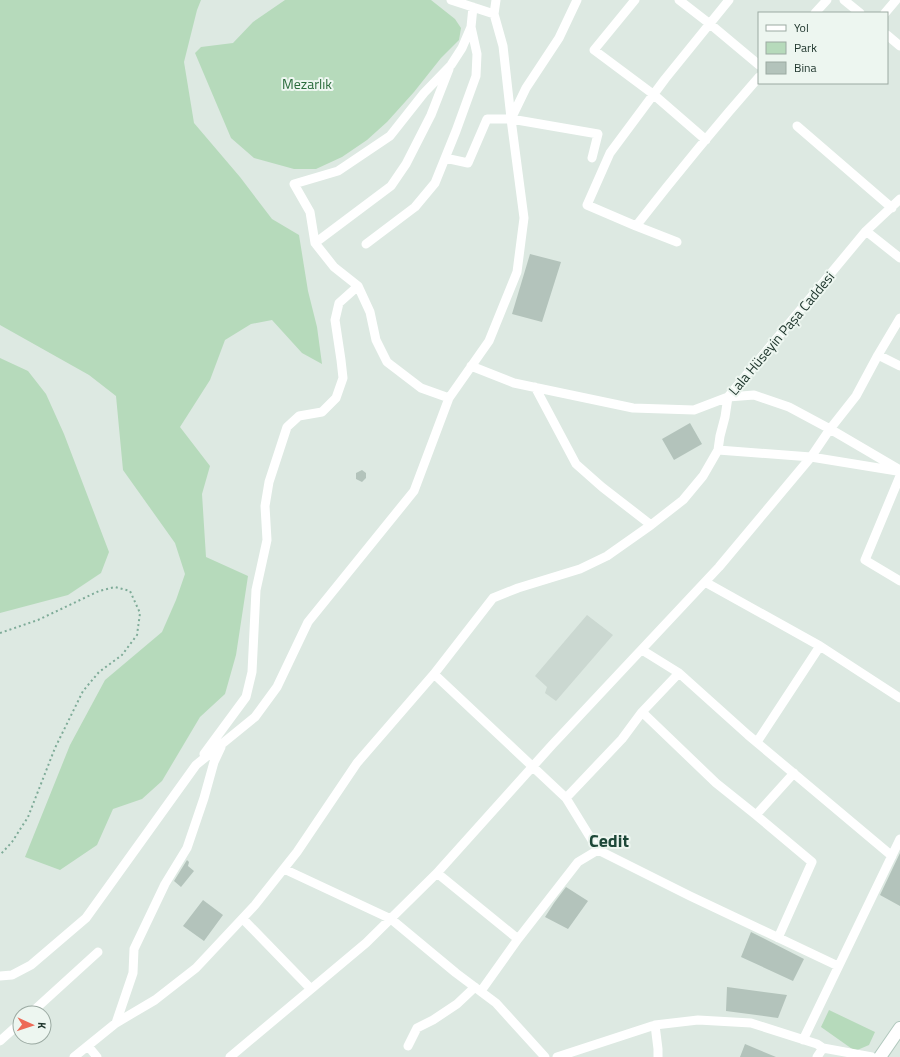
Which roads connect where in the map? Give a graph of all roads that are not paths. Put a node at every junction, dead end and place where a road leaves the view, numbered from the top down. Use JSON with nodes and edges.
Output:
{"nodes":[{"id":1,"x":451,"y":0,"type":"edge"},
{"id":2,"x":496,"y":0,"type":"edge"},
{"id":3,"x":577,"y":0,"type":"edge"},
{"id":4,"x":635,"y":0,"type":"edge"},
{"id":5,"x":679,"y":0,"type":"edge"},
{"id":6,"x":729,"y":0,"type":"edge"},
{"id":7,"x":827,"y":0,"type":"edge"},
{"id":8,"x":844,"y":0,"type":"edge"},
{"id":9,"x":896,"y":0,"type":"edge"},
{"id":10,"x":473,"y":8,"type":"junction"},
{"id":11,"x":817,"y":12,"type":"edge"},
{"id":12,"x":859,"y":12,"type":"edge"},
{"id":13,"x":886,"y":12,"type":"edge"},
{"id":14,"x":494,"y":14,"type":"junction"},
{"id":15,"x":710,"y":24,"type":"junction"},
{"id":16,"x":471,"y":27,"type":"junction"},
{"id":17,"x":888,"y":36,"type":"edge"},
{"id":18,"x":900,"y":46,"type":"edge"},
{"id":19,"x":758,"y":64,"type":"edge"},
{"id":20,"x":451,"y":65,"type":"junction"},
{"id":21,"x":758,"y":78,"type":"edge"},
{"id":22,"x":653,"y":94,"type":"junction"},
{"id":23,"x":511,"y":119,"type":"junction"},
{"id":24,"x":797,"y":126,"type":"dead end"},
{"id":25,"x":706,"y":140,"type":"junction"},
{"id":26,"x":445,"y":158,"type":"junction"},
{"id":27,"x":592,"y":158,"type":"dead end"},
{"id":28,"x":900,"y":199,"type":"edge"},
{"id":29,"x":892,"y":208,"type":"junction"},
{"id":30,"x":636,"y":226,"type":"junction"},
{"id":31,"x":866,"y":231,"type":"junction"},
{"id":32,"x":676,"y":242,"type":"dead end"},
{"id":33,"x":315,"y":244,"type":"junction"},
{"id":34,"x":366,"y":244,"type":"dead end"},
{"id":35,"x":900,"y":258,"type":"edge"},
{"id":36,"x":358,"y":286,"type":"junction"},
{"id":37,"x":900,"y":318,"type":"edge"},
{"id":38,"x":878,"y":355,"type":"junction"},
{"id":39,"x":471,"y":366,"type":"junction"},
{"id":40,"x":900,"y":366,"type":"edge"},
{"id":41,"x":535,"y":387,"type":"junction"},
{"id":42,"x":728,"y":397,"type":"junction"},
{"id":43,"x":449,"y":398,"type":"junction"},
{"id":44,"x":830,"y":429,"type":"junction"},
{"id":45,"x":718,"y":450,"type":"junction"},
{"id":46,"x":812,"y":457,"type":"junction"},
{"id":47,"x":900,"y":471,"type":"edge"},
{"id":48,"x":900,"y":476,"type":"edge"},
{"id":49,"x":651,"y":525,"type":"junction"},
{"id":50,"x":900,"y":581,"type":"edge"},
{"id":51,"x":704,"y":582,"type":"junction"},
{"id":52,"x":820,"y":646,"type":"junction"},
{"id":53,"x":642,"y":650,"type":"junction"},
{"id":54,"x":679,"y":673,"type":"junction"},
{"id":55,"x":434,"y":674,"type":"junction"},
{"id":56,"x":900,"y":698,"type":"edge"},
{"id":57,"x":642,"y":712,"type":"junction"},
{"id":58,"x":757,"y":742,"type":"junction"},
{"id":59,"x":223,"y":743,"type":"junction"},
{"id":60,"x":196,"y":765,"type":"junction"},
{"id":61,"x":532,"y":768,"type":"junction"},
{"id":62,"x":794,"y":774,"type":"junction"},
{"id":63,"x":566,"y":798,"type":"junction"},
{"id":64,"x":756,"y":815,"type":"junction"},
{"id":65,"x":900,"y":839,"type":"edge"},
{"id":66,"x":598,"y":850,"type":"junction"},
{"id":67,"x":892,"y":856,"type":"junction"},
{"id":68,"x":284,"y":869,"type":"junction"},
{"id":69,"x":437,"y":873,"type":"junction"},
{"id":70,"x":242,"y":919,"type":"junction"},
{"id":71,"x":391,"y":919,"type":"junction"},
{"id":72,"x":778,"y":938,"type":"junction"},
{"id":73,"x":518,"y":939,"type":"junction"},
{"id":74,"x":98,"y":952,"type":"dead end"},
{"id":75,"x":838,"y":966,"type":"junction"},
{"id":76,"x":0,"y":976,"type":"edge"},
{"id":77,"x":311,"y":989,"type":"junction"},
{"id":78,"x":478,"y":989,"type":"junction"},
{"id":79,"x":40,"y":1005,"type":"edge"},
{"id":80,"x":116,"y":1023,"type":"junction"},
{"id":81,"x":654,"y":1025,"type":"junction"},
{"id":82,"x":900,"y":1028,"type":"edge"},
{"id":83,"x":12,"y":1030,"type":"edge"},
{"id":84,"x":803,"y":1040,"type":"junction"},
{"id":85,"x":0,"y":1041,"type":"edge"},
{"id":86,"x":88,"y":1046,"type":"junction"},
{"id":87,"x":408,"y":1046,"type":"dead end"},
{"id":88,"x":824,"y":1048,"type":"junction"},
{"id":89,"x":74,"y":1057,"type":"edge"},
{"id":90,"x":97,"y":1057,"type":"edge"},
{"id":91,"x":230,"y":1057,"type":"edge"},
{"id":92,"x":545,"y":1057,"type":"edge"},
{"id":93,"x":557,"y":1057,"type":"edge"},
{"id":94,"x":658,"y":1057,"type":"edge"},
{"id":95,"x":817,"y":1057,"type":"edge"},
{"id":96,"x":872,"y":1057,"type":"edge"},
{"id":97,"x":880,"y":1057,"type":"edge"}],
"edges":[{"from":1,"to":10,"type":"street"},
{"from":2,"to":14,"type":"street"},
{"from":3,"to":23,"type":"street"},
{"from":4,"to":22,"type":"street"},
{"from":5,"to":15,"type":"street"},
{"from":6,"to":15,"type":"street"},
{"from":7,"to":11,"type":"street"},
{"from":8,"to":12,"type":"street"},
{"from":9,"to":13,"type":"street"},
{"from":10,"to":14,"type":"street"},
{"from":10,"to":16,"type":"street"},
{"from":14,"to":23,"type":"street"},
{"from":15,"to":19,"type":"street"},
{"from":15,"to":22,"type":"street"},
{"from":16,"to":20,"type":"street"},
{"from":16,"to":26,"type":"street"},
{"from":17,"to":18,"type":"street"},
{"from":20,"to":33,"type":"street"},
{"from":20,"to":33,"type":"street"},
{"from":21,"to":25,"type":"street"},
{"from":22,"to":25,"type":"street"},
{"from":22,"to":30,"type":"street"},
{"from":23,"to":26,"type":"street"},
{"from":23,"to":27,"type":"street"},
{"from":23,"to":39,"type":"street"},
{"from":24,"to":29,"type":"street"},
{"from":25,"to":30,"type":"street"},
{"from":26,"to":34,"type":"street"},
{"from":28,"to":29,"type":"street","name":"Lala Hüseyin Paşa Caddesi"},
{"from":29,"to":31,"type":"street","name":"Lala Hüseyin Paşa Caddesi"},
{"from":30,"to":32,"type":"street"},
{"from":31,"to":35,"type":"street"},
{"from":31,"to":42,"type":"street","name":"Lala Hüseyin Paşa Caddesi"},
{"from":33,"to":36,"type":"street"},
{"from":36,"to":43,"type":"street"},
{"from":36,"to":60,"type":"street"},
{"from":37,"to":38,"type":"street"},
{"from":38,"to":40,"type":"street"},
{"from":38,"to":44,"type":"street"},
{"from":39,"to":41,"type":"street","name":"Lala Hüseyin Paşa Caddesi"},
{"from":39,"to":43,"type":"street"},
{"from":41,"to":42,"type":"street","name":"Lala Hüseyin Paşa Caddesi"},
{"from":41,"to":49,"type":"street"},
{"from":42,"to":44,"type":"street"},
{"from":42,"to":45,"type":"street"},
{"from":43,"to":59,"type":"street"},
{"from":44,"to":46,"type":"street"},
{"from":44,"to":47,"type":"street"},
{"from":45,"to":46,"type":"street"},
{"from":45,"to":49,"type":"street"},
{"from":46,"to":47,"type":"street"},
{"from":46,"to":51,"type":"street"},
{"from":48,"to":50,"type":"street"},
{"from":49,"to":55,"type":"street"},
{"from":51,"to":52,"type":"street"},
{"from":51,"to":53,"type":"street"},
{"from":52,"to":56,"type":"street"},
{"from":52,"to":58,"type":"street"},
{"from":53,"to":54,"type":"street"},
{"from":53,"to":61,"type":"street"},
{"from":54,"to":57,"type":"street"},
{"from":54,"to":58,"type":"street"},
{"from":55,"to":61,"type":"street"},
{"from":55,"to":68,"type":"street"},
{"from":57,"to":63,"type":"street"},
{"from":57,"to":64,"type":"street"},
{"from":58,"to":62,"type":"street"},
{"from":59,"to":60,"type":"street"},
{"from":59,"to":80,"type":"street"},
{"from":60,"to":76,"type":"street"},
{"from":61,"to":63,"type":"street"},
{"from":61,"to":69,"type":"street"},
{"from":62,"to":64,"type":"street"},
{"from":62,"to":67,"type":"street"},
{"from":63,"to":66,"type":"street"},
{"from":64,"to":72,"type":"street"},
{"from":65,"to":67,"type":"street"},
{"from":66,"to":72,"type":"street"},
{"from":66,"to":73,"type":"street"},
{"from":67,"to":75,"type":"street"},
{"from":68,"to":70,"type":"street"},
{"from":68,"to":71,"type":"street"},
{"from":69,"to":71,"type":"street"},
{"from":69,"to":73,"type":"street"},
{"from":70,"to":77,"type":"street"},
{"from":70,"to":80,"type":"street"},
{"from":71,"to":77,"type":"street"},
{"from":71,"to":78,"type":"street"},
{"from":72,"to":75,"type":"street"},
{"from":73,"to":78,"type":"street"},
{"from":74,"to":79,"type":"street"},
{"from":75,"to":84,"type":"street"},
{"from":77,"to":91,"type":"street"},
{"from":78,"to":87,"type":"street"},
{"from":78,"to":92,"type":"street"},
{"from":80,"to":86,"type":"street"},
{"from":81,"to":84,"type":"street"},
{"from":81,"to":93,"type":"street"},
{"from":81,"to":94,"type":"street"},
{"from":82,"to":97,"type":"main road"},
{"from":83,"to":85,"type":"street"},
{"from":84,"to":88,"type":"street"},
{"from":86,"to":89,"type":"street"},
{"from":86,"to":90,"type":"street"},
{"from":88,"to":95,"type":"street"},
{"from":88,"to":96,"type":"street"}]}
